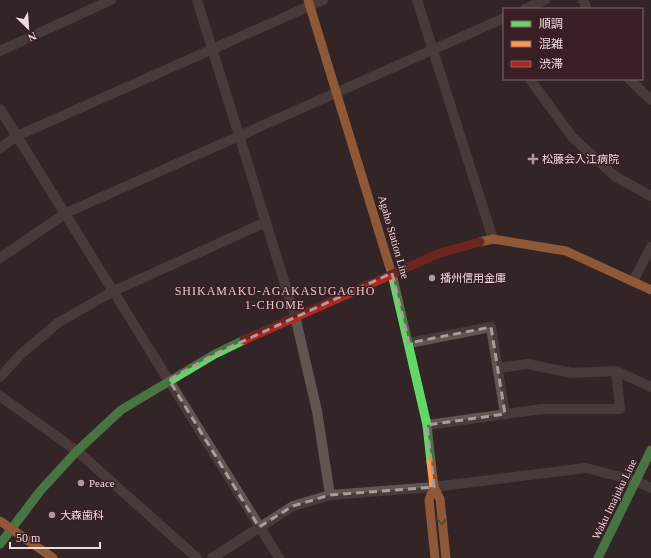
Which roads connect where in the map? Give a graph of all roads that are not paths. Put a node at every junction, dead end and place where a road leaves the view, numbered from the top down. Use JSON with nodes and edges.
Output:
{"nodes":[{"id":1,"x":111,"y":0,"type":"edge"},
{"id":2,"x":197,"y":0,"type":"edge"},
{"id":3,"x":323,"y":0,"type":"edge"},
{"id":4,"x":417,"y":0,"type":"edge"},
{"id":5,"x":545,"y":0,"type":"edge"},
{"id":6,"x":309,"y":3,"type":"edge"},
{"id":7,"x":527,"y":8,"type":"edge"},
{"id":8,"x":503,"y":19,"type":"edge"},
{"id":9,"x":433,"y":49,"type":"junction"},
{"id":10,"x":213,"y":50,"type":"junction"},
{"id":11,"x":0,"y":51,"type":"edge"},
{"id":12,"x":531,"y":80,"type":"edge"},
{"id":13,"x":630,"y":80,"type":"edge"},
{"id":14,"x":336,"y":93,"type":"junction"},
{"id":15,"x":651,"y":100,"type":"edge"},
{"id":16,"x":0,"y":108,"type":"edge"},
{"id":17,"x":239,"y":135,"type":"junction"},
{"id":18,"x":17,"y":136,"type":"junction"},
{"id":19,"x":0,"y":148,"type":"edge"},
{"id":20,"x":651,"y":196,"type":"edge"},
{"id":21,"x":66,"y":213,"type":"junction"},
{"id":22,"x":266,"y":222,"type":"junction"},
{"id":23,"x":493,"y":239,"type":"junction"},
{"id":24,"x":651,"y":247,"type":"edge"},
{"id":25,"x":0,"y":258,"type":"edge"},
{"id":26,"x":392,"y":273,"type":"junction"},
{"id":27,"x":633,"y":281,"type":"junction"},
{"id":28,"x":651,"y":290,"type":"edge"},
{"id":29,"x":114,"y":291,"type":"junction"},
{"id":30,"x":295,"y":316,"type":"junction"},
{"id":31,"x":409,"y":343,"type":"junction"},
{"id":32,"x":498,"y":368,"type":"junction"},
{"id":33,"x":616,"y":371,"type":"junction"},
{"id":34,"x":0,"y":377,"type":"edge"},
{"id":35,"x":169,"y":380,"type":"junction"},
{"id":36,"x":651,"y":387,"type":"edge"},
{"id":37,"x":0,"y":396,"type":"edge"},
{"id":38,"x":505,"y":414,"type":"junction"},
{"id":39,"x":427,"y":425,"type":"junction"},
{"id":40,"x":651,"y":450,"type":"edge"},
{"id":41,"x":77,"y":451,"type":"junction"},
{"id":42,"x":636,"y":481,"type":"junction"},
{"id":43,"x":434,"y":487,"type":"junction"},
{"id":44,"x":651,"y":488,"type":"edge"},
{"id":45,"x":330,"y":495,"type":"junction"},
{"id":46,"x":0,"y":521,"type":"edge"},
{"id":47,"x":259,"y":527,"type":"junction"},
{"id":48,"x":11,"y":529,"type":"junction"},
{"id":49,"x":0,"y":544,"type":"edge"},
{"id":50,"x":53,"y":558,"type":"edge"},
{"id":51,"x":197,"y":558,"type":"edge"},
{"id":52,"x":212,"y":558,"type":"edge"},
{"id":53,"x":279,"y":558,"type":"edge"},
{"id":54,"x":435,"y":558,"type":"edge"},
{"id":55,"x":446,"y":558,"type":"edge"},
{"id":56,"x":598,"y":558,"type":"edge"}],
"edges":[{"from":1,"to":11,"type":"street"},
{"from":2,"to":10,"type":"street"},
{"from":3,"to":6,"type":"street"},
{"from":4,"to":9,"type":"street"},
{"from":5,"to":7,"type":"street"},
{"from":6,"to":10,"type":"street"},
{"from":6,"to":14,"type":"main road","name":"Agaho Station Line"},
{"from":8,"to":9,"type":"street"},
{"from":9,"to":14,"type":"street"},
{"from":9,"to":23,"type":"street"},
{"from":10,"to":17,"type":"street"},
{"from":10,"to":18,"type":"street"},
{"from":12,"to":20,"type":"street"},
{"from":13,"to":15,"type":"street"},
{"from":14,"to":17,"type":"street"},
{"from":14,"to":26,"type":"main road","name":"Agaho Station Line"},
{"from":16,"to":18,"type":"street"},
{"from":17,"to":21,"type":"street"},
{"from":17,"to":22,"type":"street"},
{"from":18,"to":19,"type":"street"},
{"from":18,"to":21,"type":"street"},
{"from":21,"to":25,"type":"street"},
{"from":21,"to":29,"type":"street"},
{"from":22,"to":29,"type":"street"},
{"from":22,"to":30,"type":"street"},
{"from":23,"to":26,"type":"main road"},
{"from":23,"to":27,"type":"main road"},
{"from":24,"to":27,"type":"street"},
{"from":26,"to":30,"type":"main road"},
{"from":26,"to":31,"type":"main road","name":"Agaho Station Line"},
{"from":27,"to":28,"type":"main road"},
{"from":29,"to":34,"type":"street"},
{"from":29,"to":35,"type":"street"},
{"from":30,"to":35,"type":"main road"},
{"from":30,"to":45,"type":"street"},
{"from":31,"to":32,"type":"street"},
{"from":31,"to":39,"type":"main road","name":"Agaho Station Line"},
{"from":32,"to":33,"type":"street"},
{"from":32,"to":38,"type":"street"},
{"from":33,"to":36,"type":"street"},
{"from":33,"to":38,"type":"street"},
{"from":35,"to":41,"type":"main road"},
{"from":35,"to":47,"type":"street"},
{"from":37,"to":41,"type":"street"},
{"from":38,"to":39,"type":"street"},
{"from":39,"to":43,"type":"main road","name":"Agaho Station Line"},
{"from":40,"to":42,"type":"main road","name":"Waku Imajuku Line"},
{"from":41,"to":48,"type":"main road"},
{"from":41,"to":51,"type":"street"},
{"from":42,"to":43,"type":"street"},
{"from":42,"to":44,"type":"street"},
{"from":42,"to":56,"type":"main road","name":"Waku Imajuku Line"},
{"from":43,"to":45,"type":"street"},
{"from":43,"to":54,"type":"main road","name":"Agaho Station Line"},
{"from":43,"to":55,"type":"main road","name":"Agaho Station Line","one_way":true},
{"from":45,"to":47,"type":"street"},
{"from":46,"to":48,"type":"main road"},
{"from":47,"to":52,"type":"street"},
{"from":47,"to":53,"type":"street"},
{"from":48,"to":49,"type":"main road"},
{"from":48,"to":50,"type":"main road"}]}
